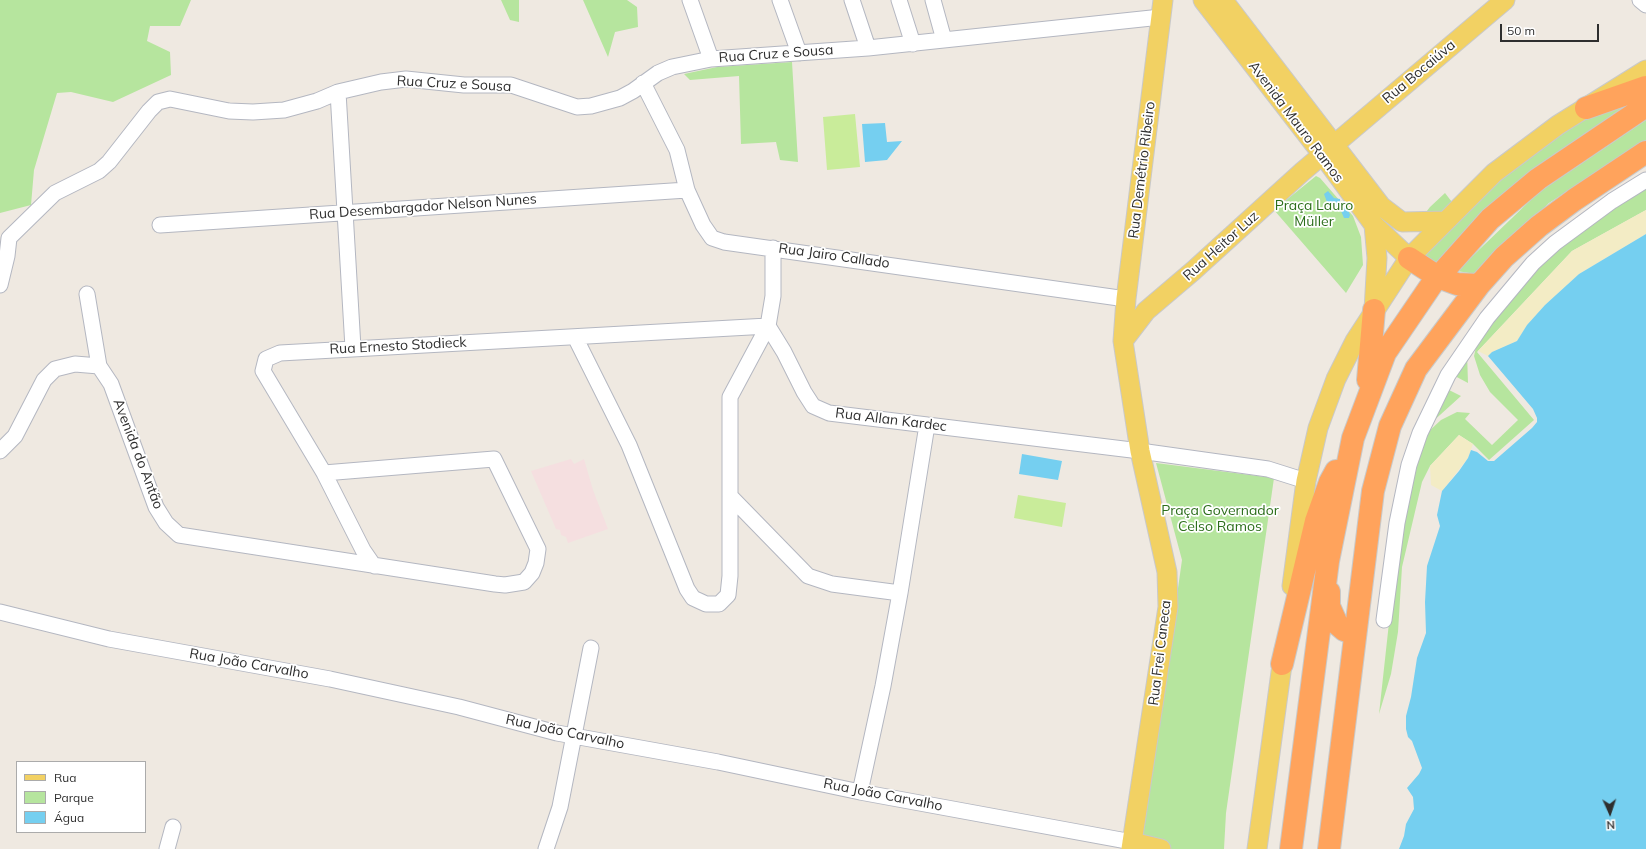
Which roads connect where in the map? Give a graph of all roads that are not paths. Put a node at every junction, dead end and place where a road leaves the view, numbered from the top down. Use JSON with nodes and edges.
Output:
{"nodes":[{"id":1,"x":690,"y":0,"type":"edge"},
{"id":2,"x":780,"y":0,"type":"edge"},
{"id":3,"x":852,"y":0,"type":"edge"},
{"id":4,"x":900,"y":0,"type":"edge"},
{"id":5,"x":933,"y":0,"type":"edge"},
{"id":6,"x":1203,"y":0,"type":"edge"},
{"id":7,"x":1223,"y":0,"type":"edge"},
{"id":8,"x":1505,"y":0,"type":"edge"},
{"id":9,"x":1640,"y":0,"type":"edge"},
{"id":10,"x":1646,"y":5,"type":"edge"},
{"id":11,"x":1162,"y":8,"type":"edge"},
{"id":12,"x":944,"y":40,"type":"junction"},
{"id":13,"x":913,"y":44,"type":"junction"},
{"id":14,"x":868,"y":48,"type":"junction"},
{"id":15,"x":799,"y":53,"type":"junction"},
{"id":16,"x":711,"y":59,"type":"junction"},
{"id":17,"x":1646,"y":70,"type":"edge"},
{"id":18,"x":643,"y":83,"type":"junction"},
{"id":19,"x":1646,"y":87,"type":"edge"},
{"id":20,"x":338,"y":92,"type":"junction"},
{"id":21,"x":1646,"y":106,"type":"edge"},
{"id":22,"x":1586,"y":108,"type":"junction"},
{"id":23,"x":1328,"y":150,"type":"junction"},
{"id":24,"x":1646,"y":152,"type":"edge"},
{"id":25,"x":1646,"y":180,"type":"edge"},
{"id":26,"x":687,"y":190,"type":"junction"},
{"id":27,"x":345,"y":211,"type":"junction"},
{"id":28,"x":1446,"y":221,"type":"junction"},
{"id":29,"x":160,"y":225,"type":"dead end"},
{"id":30,"x":1374,"y":226,"type":"junction"},
{"id":31,"x":773,"y":248,"type":"junction"},
{"id":32,"x":1409,"y":258,"type":"junction"},
{"id":33,"x":1438,"y":277,"type":"junction"},
{"id":34,"x":0,"y":285,"type":"edge"},
{"id":35,"x":1479,"y":285,"type":"junction"},
{"id":36,"x":87,"y":294,"type":"dead end"},
{"id":37,"x":1126,"y":299,"type":"junction"},
{"id":38,"x":1374,"y":310,"type":"junction"},
{"id":39,"x":768,"y":326,"type":"junction"},
{"id":40,"x":576,"y":337,"type":"junction"},
{"id":41,"x":1123,"y":341,"type":"junction"},
{"id":42,"x":353,"y":348,"type":"junction"},
{"id":43,"x":99,"y":366,"type":"junction"},
{"id":44,"x":1367,"y":403,"type":"junction"},
{"id":45,"x":927,"y":425,"type":"junction"},
{"id":46,"x":1353,"y":438,"type":"junction"},
{"id":47,"x":0,"y":451,"type":"edge"},
{"id":48,"x":1140,"y":451,"type":"junction"},
{"id":49,"x":324,"y":473,"type":"junction"},
{"id":50,"x":1306,"y":481,"type":"junction"},
{"id":51,"x":730,"y":496,"type":"junction"},
{"id":52,"x":1328,"y":561,"type":"junction"},
{"id":53,"x":374,"y":566,"type":"junction"},
{"id":54,"x":900,"y":592,"type":"junction"},
{"id":55,"x":0,"y":612,"type":"edge"},
{"id":56,"x":1384,"y":620,"type":"dead end"},
{"id":57,"x":1355,"y":634,"type":"junction"},
{"id":58,"x":591,"y":648,"type":"dead end"},
{"id":59,"x":1282,"y":664,"type":"junction"},
{"id":60,"x":573,"y":736,"type":"junction"},
{"id":61,"x":860,"y":792,"type":"junction"},
{"id":62,"x":1262,"y":809,"type":"junction"},
{"id":63,"x":173,"y":826,"type":"dead end"},
{"id":64,"x":1132,"y":845,"type":"edge"},
{"id":65,"x":167,"y":849,"type":"edge"},
{"id":66,"x":546,"y":849,"type":"edge"},
{"id":67,"x":1161,"y":849,"type":"edge"},
{"id":68,"x":1243,"y":849,"type":"edge"},
{"id":69,"x":1257,"y":849,"type":"edge"},
{"id":70,"x":1291,"y":849,"type":"edge"},
{"id":71,"x":1329,"y":849,"type":"edge"}],
"edges":[{"from":1,"to":16,"type":"street"},
{"from":2,"to":15,"type":"street"},
{"from":3,"to":14,"type":"street"},
{"from":4,"to":13,"type":"street"},
{"from":5,"to":12,"type":"street"},
{"from":6,"to":23,"type":"main road","name":"Avenida Mauro Ramos"},
{"from":7,"to":23,"type":"main road","name":"Avenida Mauro Ramos"},
{"from":8,"to":23,"type":"main road","name":"Rua Bocaiúva"},
{"from":9,"to":10,"type":"street"},
{"from":11,"to":12,"type":"street","name":"Rua Cruz e Sousa"},
{"from":11,"to":37,"type":"main road","name":"Rua Demétrio Ribeiro"},
{"from":12,"to":13,"type":"street","name":"Rua Cruz e Sousa"},
{"from":13,"to":14,"type":"street","name":"Rua Cruz e Sousa"},
{"from":14,"to":15,"type":"street","name":"Rua Cruz e Sousa"},
{"from":15,"to":16,"type":"street","name":"Rua Cruz e Sousa"},
{"from":16,"to":18,"type":"street","name":"Rua Cruz e Sousa"},
{"from":17,"to":22,"type":"main road"},
{"from":18,"to":20,"type":"street","name":"Rua Cruz e Sousa"},
{"from":18,"to":26,"type":"street","name":"Rua Jairo Callado"},
{"from":19,"to":22,"type":"highway"},
{"from":20,"to":27,"type":"street"},
{"from":20,"to":34,"type":"street","name":"Rua Cruz e Sousa"},
{"from":21,"to":33,"type":"highway"},
{"from":22,"to":28,"type":"main road"},
{"from":23,"to":28,"type":"main road","name":"Avenida Mauro Ramos"},
{"from":23,"to":30,"type":"main road","name":"Avenida Mauro Ramos"},
{"from":23,"to":41,"type":"main road","name":"Rua Heitor Luz"},
{"from":24,"to":35,"type":"highway"},
{"from":25,"to":56,"type":"street"},
{"from":26,"to":27,"type":"street","name":"Rua Desembargador Nelson Nunes"},
{"from":26,"to":31,"type":"street","name":"Rua Jairo Callado"},
{"from":27,"to":29,"type":"street","name":"Rua Desembargador Nelson Nunes"},
{"from":27,"to":42,"type":"street"},
{"from":28,"to":32,"type":"main road"},
{"from":30,"to":32,"type":"main road","name":"Avenida Mauro Ramos"},
{"from":30,"to":38,"type":"main road"},
{"from":31,"to":37,"type":"street","name":"Rua Jairo Callado"},
{"from":31,"to":39,"type":"street"},
{"from":32,"to":33,"type":"highway"},
{"from":32,"to":38,"type":"main road"},
{"from":33,"to":35,"type":"highway"},
{"from":33,"to":44,"type":"highway"},
{"from":35,"to":57,"type":"highway"},
{"from":36,"to":43,"type":"street"},
{"from":37,"to":41,"type":"main road","name":"Rua Demétrio Ribeiro"},
{"from":38,"to":44,"type":"highway"},
{"from":38,"to":50,"type":"main road"},
{"from":39,"to":40,"type":"street","name":"Rua Ernesto Stodieck"},
{"from":39,"to":45,"type":"street","name":"Rua Allan Kardec"},
{"from":39,"to":51,"type":"street"},
{"from":40,"to":42,"type":"street","name":"Rua Ernesto Stodieck"},
{"from":40,"to":51,"type":"street"},
{"from":41,"to":48,"type":"main road","name":"Rua Frei Caneca"},
{"from":42,"to":49,"type":"street","name":"Rua Ernesto Stodieck"},
{"from":43,"to":47,"type":"street"},
{"from":43,"to":53,"type":"street","name":"Avenida do Antão"},
{"from":44,"to":46,"type":"highway"},
{"from":45,"to":48,"type":"street","name":"Rua Allan Kardec"},
{"from":45,"to":54,"type":"street"},
{"from":46,"to":52,"type":"highway"},
{"from":46,"to":59,"type":"highway"},
{"from":48,"to":50,"type":"street"},
{"from":48,"to":64,"type":"main road","name":"Rua Frei Caneca"},
{"from":49,"to":53,"type":"street","name":"Rua Ernesto Stodieck"},
{"from":49,"to":53,"type":"street","name":"Avenida do Antão"},
{"from":50,"to":59,"type":"main road"},
{"from":51,"to":54,"type":"street"},
{"from":52,"to":57,"type":"highway"},
{"from":52,"to":70,"type":"highway"},
{"from":54,"to":61,"type":"street"},
{"from":55,"to":60,"type":"street","name":"Rua João Carvalho"},
{"from":57,"to":71,"type":"highway"},
{"from":58,"to":60,"type":"street"},
{"from":59,"to":62,"type":"main road"},
{"from":60,"to":61,"type":"street","name":"Rua João Carvalho"},
{"from":60,"to":66,"type":"street"},
{"from":61,"to":64,"type":"street","name":"Rua João Carvalho"},
{"from":62,"to":68,"type":"main road"},
{"from":62,"to":69,"type":"main road"},
{"from":63,"to":65,"type":"street"},
{"from":64,"to":67,"type":"main road"}]}
